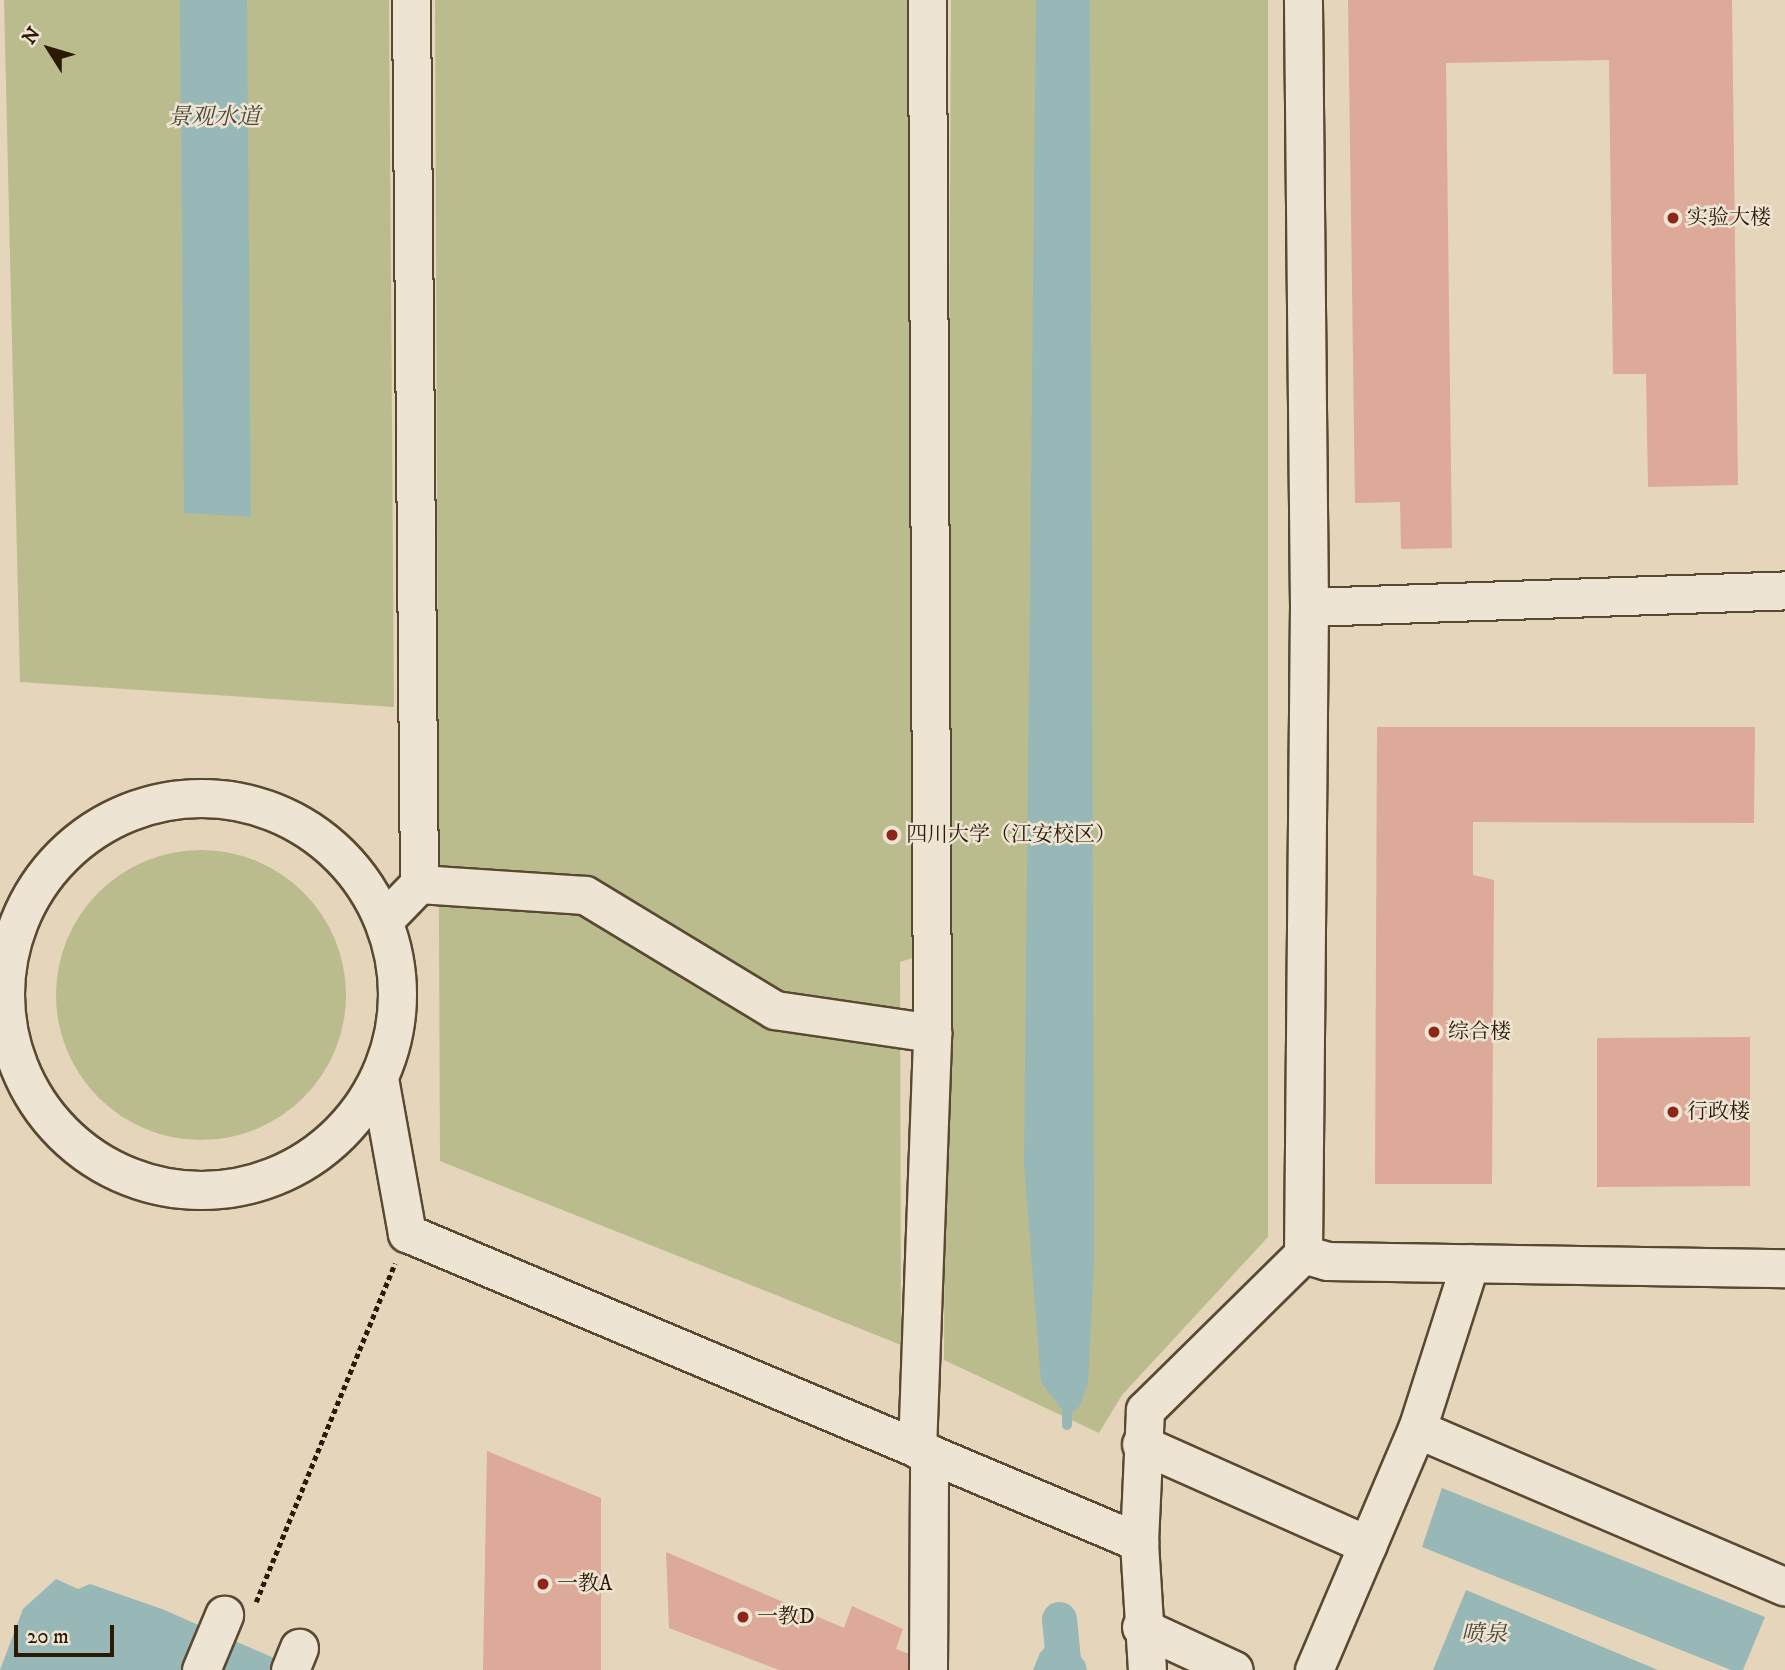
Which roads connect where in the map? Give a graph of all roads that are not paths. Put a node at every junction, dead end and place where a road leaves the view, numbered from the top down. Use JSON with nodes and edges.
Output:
{"nodes":[{"id":1,"x":411,"y":0,"type":"edge"},
{"id":2,"x":927,"y":0,"type":"edge"},
{"id":3,"x":1303,"y":0,"type":"edge"},
{"id":4,"x":1785,"y":590,"type":"edge"},
{"id":5,"x":1309,"y":607,"type":"junction"},
{"id":6,"x":419,"y":884,"type":"junction"},
{"id":7,"x":384,"y":920,"type":"junction"},
{"id":8,"x":0,"y":942,"type":"edge"},
{"id":9,"x":2,"y":984,"type":"edge"},
{"id":10,"x":932,"y":1033,"type":"junction"},
{"id":11,"x":379,"y":1078,"type":"junction"},
{"id":12,"x":1303,"y":1254,"type":"junction"},
{"id":13,"x":1470,"y":1263,"type":"junction"},
{"id":14,"x":1785,"y":1268,"type":"edge"},
{"id":15,"x":1417,"y":1429,"type":"junction"},
{"id":16,"x":1141,"y":1444,"type":"junction"},
{"id":17,"x":923,"y":1451,"type":"junction"},
{"id":18,"x":1139,"y":1542,"type":"junction"},
{"id":19,"x":1368,"y":1545,"type":"junction"},
{"id":20,"x":1785,"y":1587,"type":"edge"},
{"id":21,"x":232,"y":1619,"type":"road end"},
{"id":22,"x":1141,"y":1627,"type":"junction"},
{"id":23,"x":201,"y":1670,"type":"edge"},
{"id":24,"x":928,"y":1670,"type":"edge"},
{"id":25,"x":1147,"y":1670,"type":"edge"},
{"id":26,"x":1234,"y":1670,"type":"edge"},
{"id":27,"x":1314,"y":1670,"type":"edge"}],
"edges":[{"from":1,"to":6,"type":"street"},
{"from":2,"to":10,"type":"street"},
{"from":3,"to":5,"type":"street"},
{"from":4,"to":5,"type":"street"},
{"from":5,"to":12,"type":"street"},
{"from":6,"to":7,"type":"street"},
{"from":6,"to":10,"type":"street"},
{"from":7,"to":9,"type":"street"},
{"from":7,"to":11,"type":"street"},
{"from":8,"to":9,"type":"street"},
{"from":9,"to":11,"type":"street"},
{"from":10,"to":17,"type":"street"},
{"from":11,"to":17,"type":"street"},
{"from":12,"to":13,"type":"street"},
{"from":12,"to":16,"type":"street"},
{"from":13,"to":14,"type":"street"},
{"from":13,"to":15,"type":"street"},
{"from":15,"to":19,"type":"street"},
{"from":15,"to":20,"type":"street"},
{"from":16,"to":18,"type":"street"},
{"from":16,"to":19,"type":"street"},
{"from":17,"to":18,"type":"street"},
{"from":17,"to":24,"type":"street"},
{"from":18,"to":22,"type":"street"},
{"from":19,"to":27,"type":"street"},
{"from":21,"to":23,"type":"street"},
{"from":22,"to":25,"type":"street"},
{"from":22,"to":26,"type":"street"}]}
